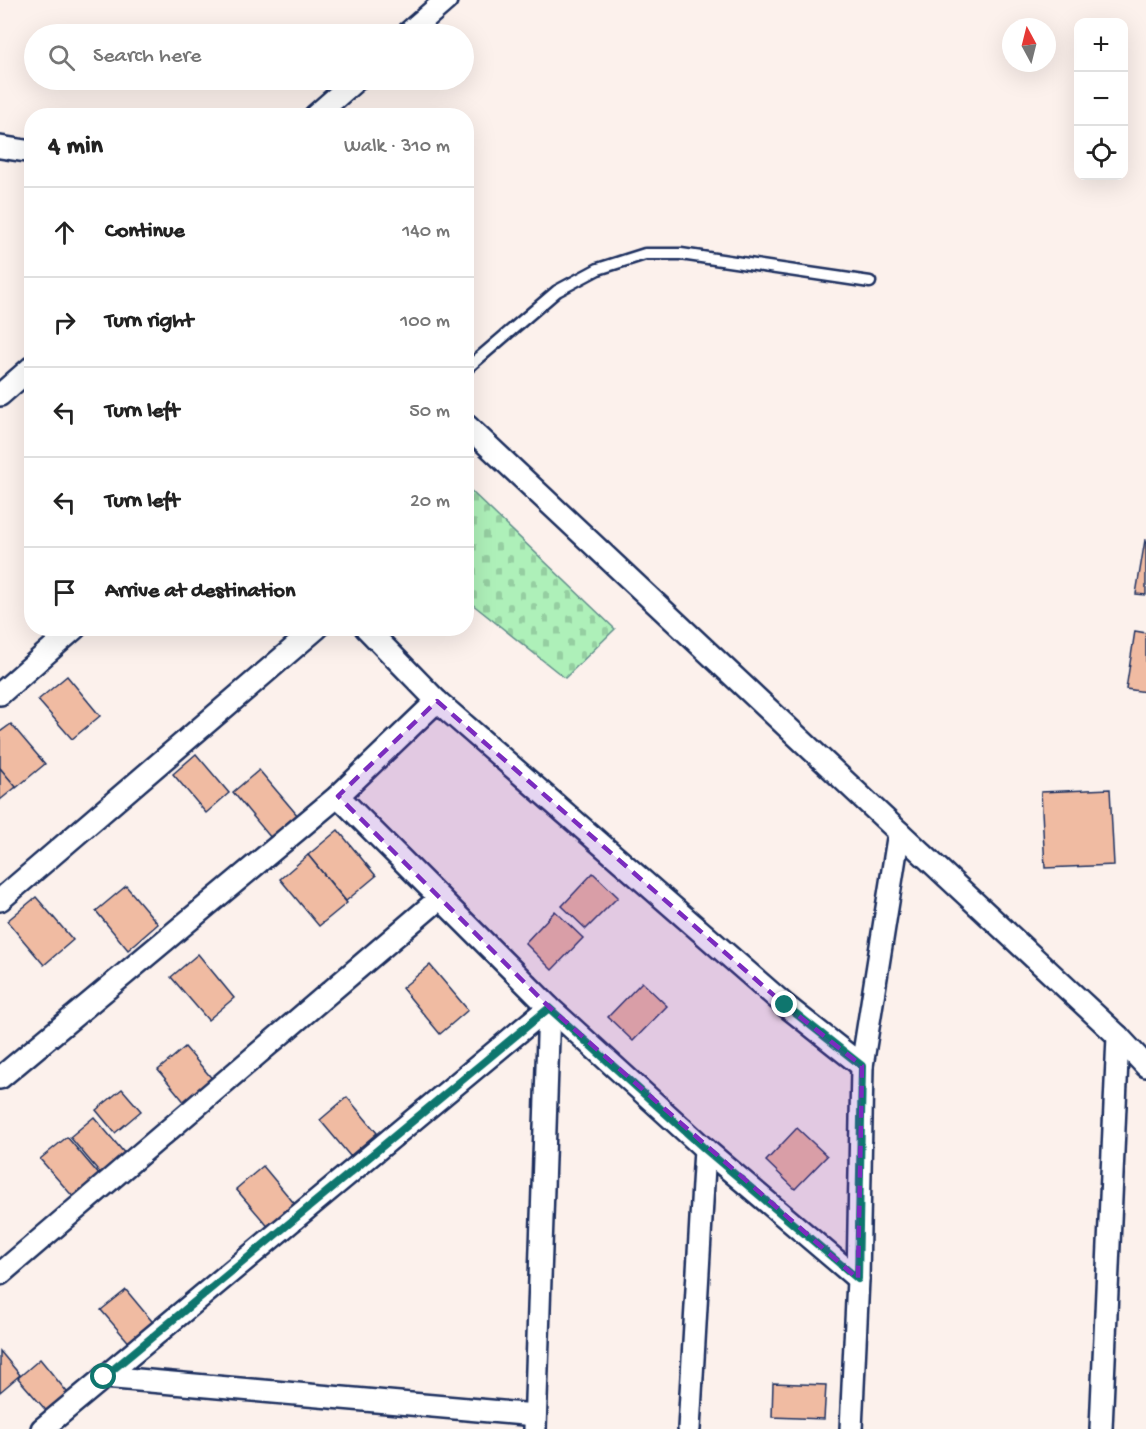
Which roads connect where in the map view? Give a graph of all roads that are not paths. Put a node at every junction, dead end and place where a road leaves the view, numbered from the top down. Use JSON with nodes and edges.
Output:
{"nodes":[{"id":1,"x":446,"y":0,"type":"edge"},
{"id":2,"x":418,"y":24,"type":"edge"},
{"id":3,"x":345,"y":90,"type":"edge"},
{"id":4,"x":324,"y":108,"type":"edge"},
{"id":5,"x":0,"y":147,"type":"edge"},
{"id":6,"x":24,"y":151,"type":"edge"},
{"id":7,"x":870,"y":282,"type":"dead end"},
{"id":8,"x":474,"y":362,"type":"edge"},
{"id":9,"x":24,"y":374,"type":"edge"},
{"id":10,"x":0,"y":395,"type":"edge"},
{"id":11,"x":474,"y":433,"type":"edge"},
{"id":12,"x":66,"y":636,"type":"edge"},
{"id":13,"x":309,"y":636,"type":"edge"},
{"id":14,"x":374,"y":636,"type":"edge"},
{"id":15,"x":0,"y":694,"type":"edge"},
{"id":16,"x":437,"y":701,"type":"junction"},
{"id":17,"x":338,"y":796,"type":"junction"},
{"id":18,"x":899,"y":832,"type":"junction"},
{"id":19,"x":440,"y":898,"type":"junction"},
{"id":20,"x":0,"y":900,"type":"edge"},
{"id":21,"x":549,"y":1008,"type":"junction"},
{"id":22,"x":1118,"y":1036,"type":"junction"},
{"id":23,"x":862,"y":1066,"type":"junction"},
{"id":24,"x":1146,"y":1066,"type":"edge"},
{"id":25,"x":0,"y":1078,"type":"edge"},
{"id":26,"x":705,"y":1149,"type":"junction"},
{"id":27,"x":0,"y":1274,"type":"edge"},
{"id":28,"x":858,"y":1279,"type":"junction"},
{"id":29,"x":104,"y":1377,"type":"junction"},
{"id":30,"x":535,"y":1422,"type":"edge"},
{"id":31,"x":42,"y":1429,"type":"edge"},
{"id":32,"x":689,"y":1429,"type":"edge"},
{"id":33,"x":852,"y":1429,"type":"edge"},
{"id":34,"x":1101,"y":1429,"type":"edge"}],
"edges":[{"from":1,"to":2,"type":"street"},
{"from":3,"to":4,"type":"street"},
{"from":5,"to":6,"type":"street"},
{"from":7,"to":8,"type":"lane"},
{"from":9,"to":10,"type":"street"},
{"from":11,"to":18,"type":"street"},
{"from":12,"to":15,"type":"street"},
{"from":13,"to":20,"type":"street"},
{"from":14,"to":16,"type":"street"},
{"from":16,"to":17,"type":"street"},
{"from":16,"to":23,"type":"street"},
{"from":17,"to":19,"type":"street"},
{"from":17,"to":25,"type":"street"},
{"from":18,"to":22,"type":"street"},
{"from":18,"to":23,"type":"street"},
{"from":19,"to":21,"type":"street"},
{"from":19,"to":27,"type":"street"},
{"from":21,"to":26,"type":"street"},
{"from":21,"to":29,"type":"street"},
{"from":21,"to":30,"type":"street"},
{"from":22,"to":24,"type":"street"},
{"from":22,"to":34,"type":"street"},
{"from":23,"to":28,"type":"street"},
{"from":26,"to":28,"type":"street"},
{"from":26,"to":32,"type":"street"},
{"from":28,"to":33,"type":"street"},
{"from":29,"to":30,"type":"street"},
{"from":29,"to":31,"type":"street"}]}
